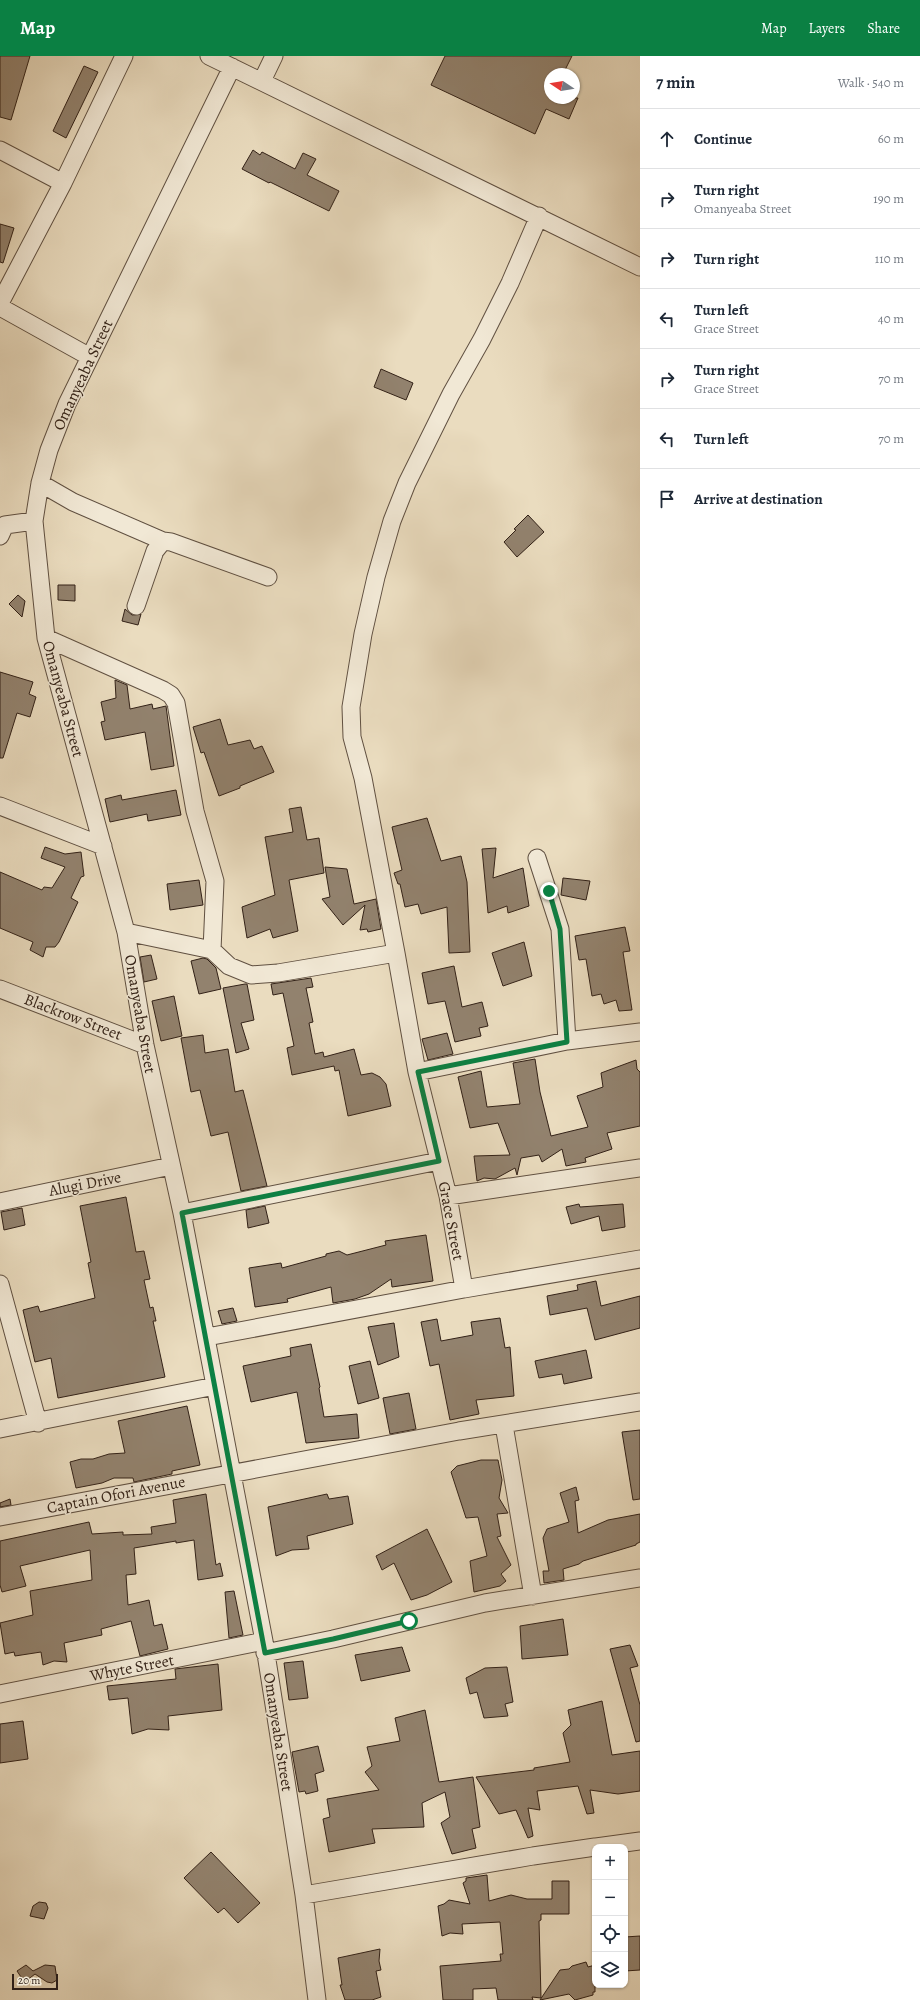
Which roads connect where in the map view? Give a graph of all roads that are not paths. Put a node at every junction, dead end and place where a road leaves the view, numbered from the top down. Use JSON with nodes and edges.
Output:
{"nodes":[{"id":1,"x":124,"y":56,"type":"edge"},
{"id":2,"x":209,"y":56,"type":"edge"},
{"id":3,"x":274,"y":56,"type":"edge"},
{"id":4,"x":232,"y":67,"type":"junction"},
{"id":5,"x":262,"y":81,"type":"junction"},
{"id":6,"x":0,"y":150,"type":"edge"},
{"id":7,"x":63,"y":183,"type":"junction"},
{"id":8,"x":539,"y":216,"type":"junction"},
{"id":9,"x":640,"y":267,"type":"edge"},
{"id":10,"x":0,"y":303,"type":"edge"},
{"id":11,"x":0,"y":307,"type":"edge"},
{"id":12,"x":90,"y":357,"type":"junction"},
{"id":13,"x":40,"y":483,"type":"junction"},
{"id":14,"x":34,"y":521,"type":"junction"},
{"id":15,"x":2,"y":529,"type":"edge"},
{"id":16,"x":163,"y":541,"type":"junction"},
{"id":17,"x":268,"y":578,"type":"dead end"},
{"id":18,"x":136,"y":606,"type":"dead end"},
{"id":19,"x":46,"y":638,"type":"junction"},
{"id":20,"x":0,"y":806,"type":"edge"},
{"id":21,"x":104,"y":846,"type":"junction"},
{"id":22,"x":537,"y":858,"type":"dead end"},
{"id":23,"x":126,"y":932,"type":"junction"},
{"id":24,"x":212,"y":950,"type":"junction"},
{"id":25,"x":396,"y":953,"type":"junction"},
{"id":26,"x":0,"y":989,"type":"edge"},
{"id":27,"x":640,"y":1032,"type":"edge"},
{"id":28,"x":567,"y":1042,"type":"junction"},
{"id":29,"x":145,"y":1045,"type":"junction"},
{"id":30,"x":418,"y":1072,"type":"junction"},
{"id":31,"x":439,"y":1161,"type":"junction"},
{"id":32,"x":171,"y":1166,"type":"junction"},
{"id":33,"x":640,"y":1168,"type":"edge"},
{"id":34,"x":448,"y":1196,"type":"junction"},
{"id":35,"x":0,"y":1202,"type":"edge"},
{"id":36,"x":182,"y":1213,"type":"junction"},
{"id":37,"x":640,"y":1259,"type":"edge"},
{"id":38,"x":0,"y":1284,"type":"edge"},
{"id":39,"x":464,"y":1289,"type":"junction"},
{"id":40,"x":207,"y":1337,"type":"junction"},
{"id":41,"x":215,"y":1386,"type":"junction"},
{"id":42,"x":640,"y":1402,"type":"edge"},
{"id":43,"x":38,"y":1423,"type":"junction"},
{"id":44,"x":504,"y":1425,"type":"junction"},
{"id":45,"x":0,"y":1429,"type":"edge"},
{"id":46,"x":232,"y":1473,"type":"junction"},
{"id":47,"x":0,"y":1517,"type":"edge"},
{"id":48,"x":640,"y":1578,"type":"edge"},
{"id":49,"x":533,"y":1596,"type":"junction"},
{"id":50,"x":264,"y":1647,"type":"junction"},
{"id":51,"x":0,"y":1694,"type":"edge"},
{"id":52,"x":640,"y":1841,"type":"edge"},
{"id":53,"x":618,"y":1844,"type":"edge"},
{"id":54,"x":592,"y":1847,"type":"edge"},
{"id":55,"x":304,"y":1895,"type":"junction"},
{"id":56,"x":317,"y":2000,"type":"edge"}],
"edges":[{"from":1,"to":7,"type":"street"},
{"from":2,"to":4,"type":"street"},
{"from":3,"to":5,"type":"street"},
{"from":4,"to":5,"type":"street"},
{"from":4,"to":12,"type":"street","name":"Omanyeaba Street"},
{"from":5,"to":8,"type":"street"},
{"from":6,"to":7,"type":"street"},
{"from":7,"to":10,"type":"street"},
{"from":8,"to":9,"type":"street"},
{"from":8,"to":25,"type":"street","name":"Grace Street"},
{"from":11,"to":12,"type":"street"},
{"from":12,"to":13,"type":"street","name":"Omanyeaba Street"},
{"from":13,"to":14,"type":"street","name":"Omanyeaba Street"},
{"from":13,"to":16,"type":"street"},
{"from":14,"to":15,"type":"street"},
{"from":14,"to":19,"type":"street","name":"Omanyeaba Street"},
{"from":16,"to":17,"type":"street"},
{"from":16,"to":18,"type":"street"},
{"from":19,"to":21,"type":"street","name":"Omanyeaba Street"},
{"from":19,"to":24,"type":"street"},
{"from":20,"to":21,"type":"street"},
{"from":21,"to":23,"type":"street","name":"Omanyeaba Street"},
{"from":22,"to":28,"type":"street"},
{"from":23,"to":24,"type":"street"},
{"from":23,"to":29,"type":"street","name":"Omanyeaba Street"},
{"from":24,"to":25,"type":"street"},
{"from":25,"to":30,"type":"street","name":"Grace Street"},
{"from":26,"to":29,"type":"street","name":"Blackrow Street"},
{"from":27,"to":28,"type":"street"},
{"from":28,"to":30,"type":"street"},
{"from":29,"to":32,"type":"street","name":"Omanyeaba Street"},
{"from":30,"to":31,"type":"street","name":"Grace Street"},
{"from":31,"to":34,"type":"street","name":"Grace Street"},
{"from":31,"to":36,"type":"street"},
{"from":32,"to":35,"type":"street","name":"Alugi Drive"},
{"from":32,"to":36,"type":"street","name":"Omanyeaba Street"},
{"from":33,"to":34,"type":"street"},
{"from":34,"to":39,"type":"street","name":"Grace Street"},
{"from":36,"to":40,"type":"street","name":"Omanyeaba Street"},
{"from":37,"to":39,"type":"street"},
{"from":38,"to":43,"type":"street"},
{"from":39,"to":40,"type":"street"},
{"from":40,"to":41,"type":"street","name":"Omanyeaba Street"},
{"from":41,"to":43,"type":"street"},
{"from":41,"to":46,"type":"street","name":"Omanyeaba Street"},
{"from":42,"to":44,"type":"street","name":"Captain Ofori Avenue"},
{"from":43,"to":45,"type":"street"},
{"from":44,"to":46,"type":"street","name":"Captain Ofori Avenue"},
{"from":44,"to":49,"type":"street"},
{"from":46,"to":47,"type":"street","name":"Captain Ofori Avenue"},
{"from":46,"to":50,"type":"street","name":"Omanyeaba Street"},
{"from":48,"to":49,"type":"street","name":"Whyte Street"},
{"from":49,"to":50,"type":"street","name":"Whyte Street"},
{"from":50,"to":51,"type":"street","name":"Whyte Street"},
{"from":50,"to":55,"type":"street","name":"Omanyeaba Street"},
{"from":52,"to":53,"type":"street"},
{"from":54,"to":55,"type":"street"},
{"from":55,"to":56,"type":"street","name":"Omanyeaba Street"}]}
